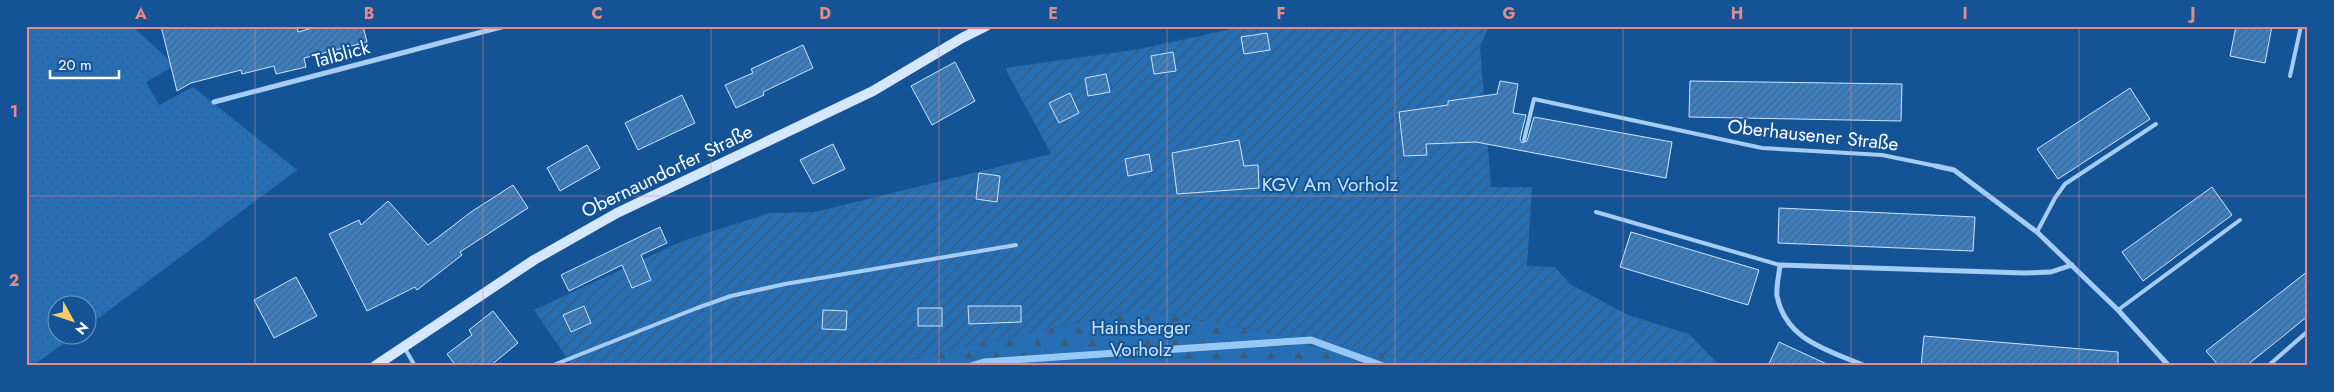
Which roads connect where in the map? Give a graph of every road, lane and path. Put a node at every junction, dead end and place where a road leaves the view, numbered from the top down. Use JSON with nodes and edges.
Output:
{"nodes":[{"id":1,"x":505,"y":26,"type":"edge"},
{"id":2,"x":986,"y":26,"type":"edge"},
{"id":3,"x":2301,"y":26,"type":"edge"},
{"id":4,"x":2290,"y":76,"type":"dead end"},
{"id":5,"x":214,"y":102,"type":"dead end"},
{"id":6,"x":2156,"y":124,"type":"dead end"},
{"id":7,"x":1524,"y":140,"type":"dead end"},
{"id":8,"x":1936,"y":166,"type":"joint"},
{"id":9,"x":1596,"y":212,"type":"dead end"},
{"id":10,"x":2240,"y":220,"type":"dead end"},
{"id":11,"x":2037,"y":232,"type":"junction"},
{"id":12,"x":1016,"y":245,"type":"dead end"},
{"id":13,"x":1780,"y":265,"type":"junction"},
{"id":14,"x":2072,"y":265,"type":"junction"},
{"id":15,"x":2118,"y":310,"type":"junction"},
{"id":16,"x":2308,"y":331,"type":"edge"},
{"id":17,"x":404,"y":347,"type":"junction"},
{"id":18,"x":375,"y":366,"type":"edge"},
{"id":19,"x":415,"y":366,"type":"edge"},
{"id":20,"x":551,"y":366,"type":"edge"},
{"id":21,"x":1865,"y":366,"type":"edge"},
{"id":22,"x":2168,"y":366,"type":"edge"},
{"id":23,"x":2268,"y":366,"type":"edge"}],
"edges":[{"from":1,"to":5,"type":"street","name":"Talblick"},
{"from":2,"to":17,"type":"street","name":"Obernaundorfer Straße"},
{"from":3,"to":4,"type":"lane"},
{"from":6,"to":11,"type":"lane"},
{"from":7,"to":8,"type":"lane","name":"Oberhausener Straße"},
{"from":8,"to":11,"type":"street","name":"Oberhausener Straße"},
{"from":9,"to":13,"type":"lane"},
{"from":10,"to":15,"type":"lane"},
{"from":11,"to":14,"type":"street","name":"Oberhausener Straße"},
{"from":12,"to":20,"type":"lane"},
{"from":13,"to":14,"type":"street"},
{"from":13,"to":21,"type":"street"},
{"from":14,"to":15,"type":"street","name":"Oberhausener Straße"},
{"from":15,"to":22,"type":"street","name":"Oberhausener Straße"},
{"from":16,"to":23,"type":"lane"},
{"from":17,"to":18,"type":"street","name":"Obernaundorfer Straße"},
{"from":17,"to":19,"type":"lane"}]}
